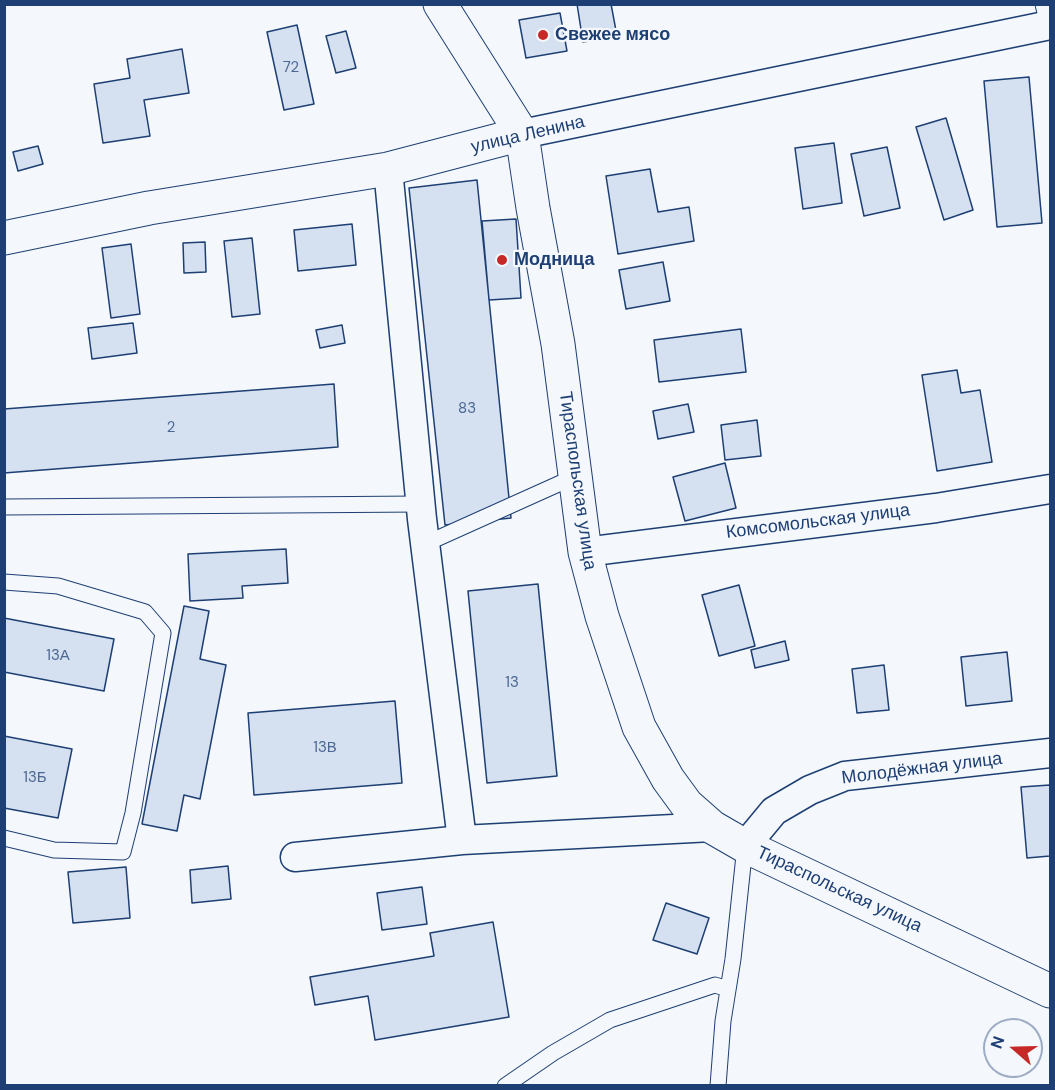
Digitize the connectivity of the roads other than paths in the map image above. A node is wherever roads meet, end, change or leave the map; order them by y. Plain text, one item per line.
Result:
1 (440, 4) edge
2 (1047, 19) edge
3 (522, 134) junction
4 (388, 169) junction
5 (4, 238) edge
6 (574, 477) junction
7 (1050, 489) edge
8 (421, 504) junction
9 (4, 507) edge
10 (425, 544) junction
11 (585, 552) junction
12 (4, 582) edge
13 (1050, 753) edge
14 (712, 827) junction
15 (4, 838) edge
16 (462, 840) junction
17 (745, 846) junction
18 (295, 857) dead end
19 (728, 989) junction
20 (1050, 991) edge
21 (505, 1086) edge
22 (717, 1086) edge

1 - 3 street, Тираспольская улица
2 - 3 street, улица Ленина
3 - 4 street, улица Ленина
3 - 6 street, Тираспольская улица
4 - 5 street, улица Ленина
4 - 8 street
6 - 10 lane
6 - 11 street, Тираспольская улица
7 - 11 street, Комсомольская улица
8 - 9 lane
8 - 10 street
10 - 16 street
11 - 14 street, Тираспольская улица
12 - 15 lane
13 - 17 street, Молодёжная улица
14 - 16 street
14 - 17 street, Тираспольская улица
16 - 18 street
17 - 19 lane
17 - 20 street, Тираспольская улица
19 - 21 lane
19 - 22 lane

